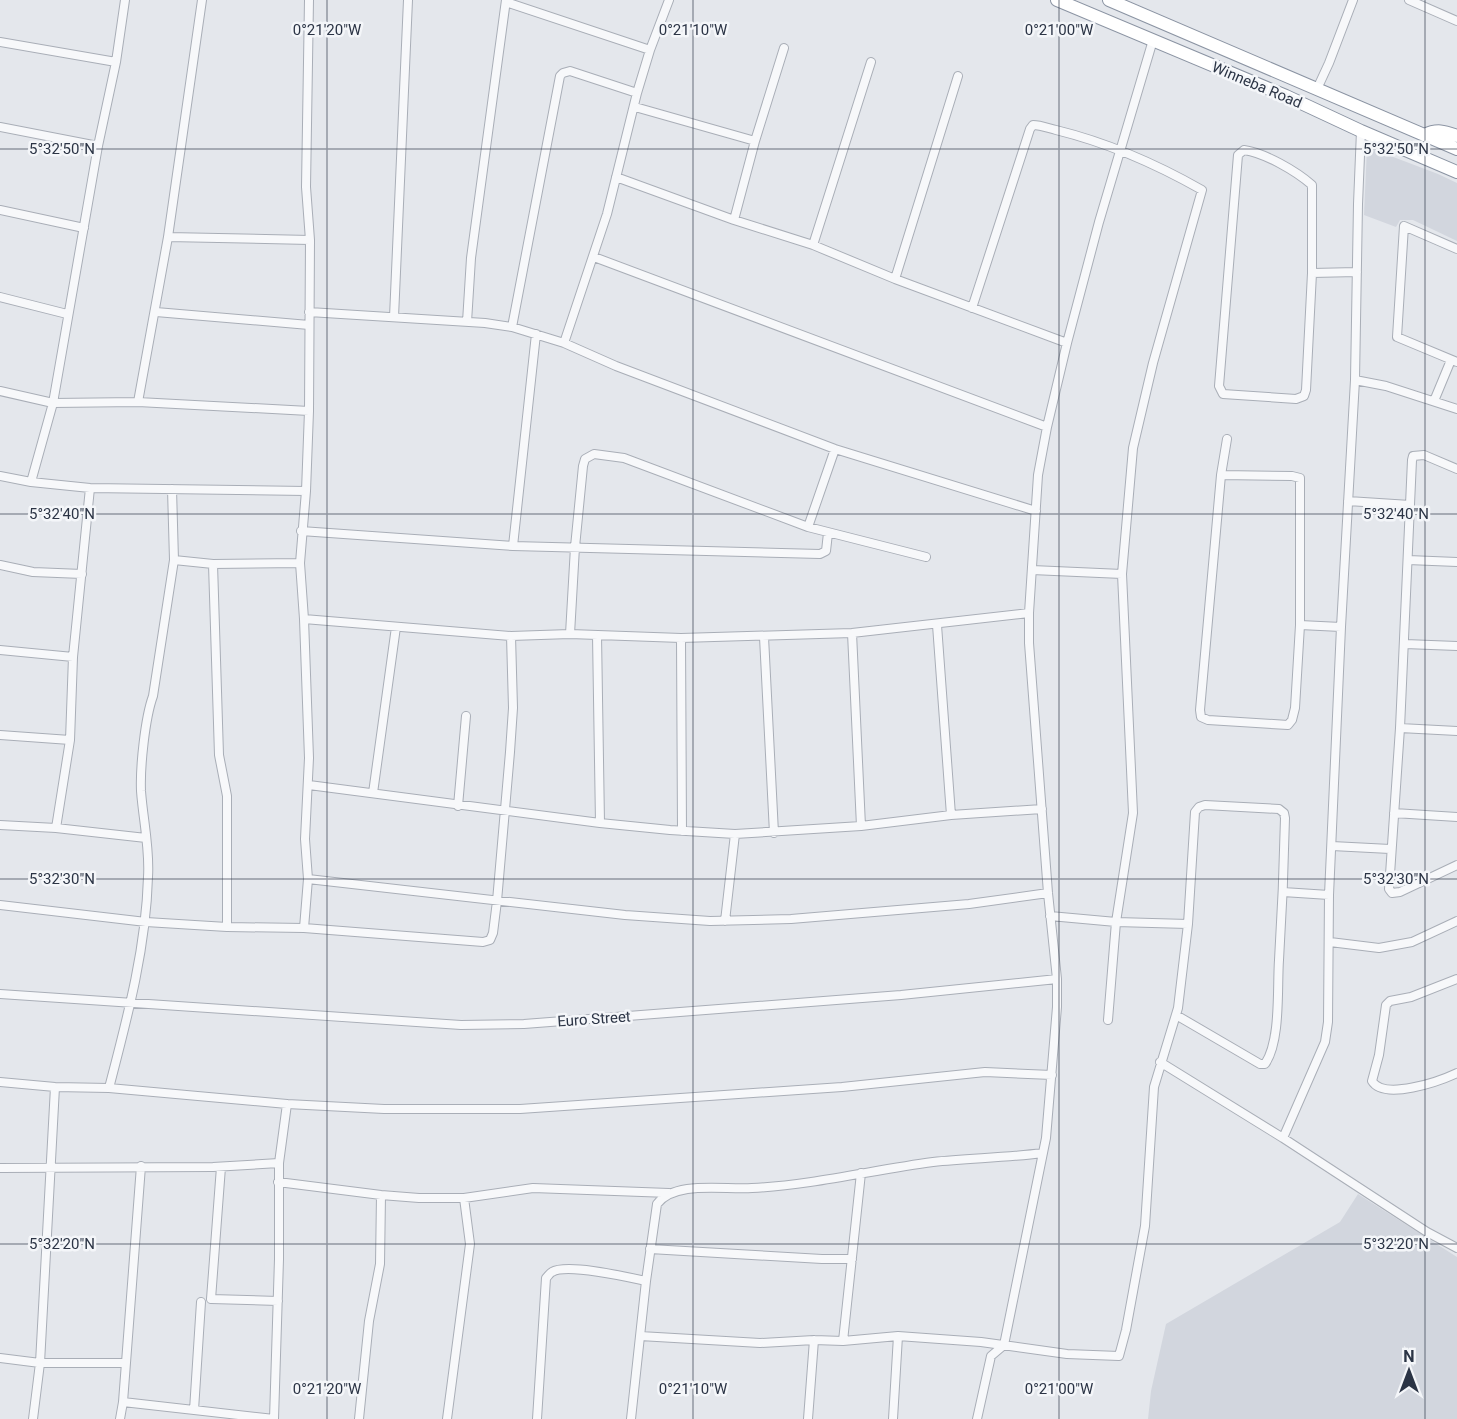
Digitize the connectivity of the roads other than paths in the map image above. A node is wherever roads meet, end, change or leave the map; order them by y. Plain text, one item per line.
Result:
1 (125, 0) edge
2 (202, 0) edge
3 (309, 0) edge
4 (408, 0) edge
5 (669, 0) edge
6 (1057, 0) edge
7 (1109, 0) edge
8 (1353, 0) edge
9 (1409, 0) edge
10 (506, 1) edge
11 (1457, 21) edge
12 (1153, 40) junction
13 (0, 42) edge
14 (784, 48) dead end
15 (650, 50) junction
16 (116, 62) junction
17 (871, 62) dead end
18 (958, 76) dead end
19 (1317, 89) junction
20 (637, 93) junction
21 (634, 107) junction
22 (0, 127) edge
23 (1361, 131) junction
24 (1424, 135) junction
25 (1457, 136) edge
26 (755, 141) junction
27 (98, 146) junction
28 (1457, 149) edge
29 (1120, 152) junction
30 (1457, 172) edge
31 (616, 177) junction
32 (0, 210) edge
33 (734, 220) junction
34 (84, 228) junction
35 (168, 237) junction
36 (310, 240) junction
37 (813, 244) junction
38 (1457, 249) edge
39 (594, 257) junction
40 (1357, 272) junction
41 (1312, 273) junction
42 (895, 279) junction
43 (0, 297) edge
44 (972, 308) junction
45 (156, 312) junction
46 (309, 312) junction
47 (67, 314) junction
48 (394, 317) junction
49 (467, 322) junction
50 (309, 325) junction
51 (512, 327) junction
52 (536, 334) junction
53 (564, 343) junction
54 (1067, 343) junction
55 (1454, 361) edge
56 (1355, 380) junction
57 (0, 391) edge
58 (1434, 401) junction
59 (138, 402) junction
60 (52, 403) junction
61 (1457, 409) edge
62 (309, 411) junction
63 (1047, 427) junction
64 (1227, 439) dead end
65 (835, 449) junction
66 (1457, 469) edge
67 (1221, 475) junction
68 (0, 476) edge
69 (31, 482) junction
70 (90, 488) junction
71 (172, 489) junction
72 (306, 491) junction
73 (1348, 501) junction
74 (1410, 505) junction
75 (1036, 510) junction
76 (808, 527) junction
77 (301, 531) junction
78 (828, 533) junction
79 (513, 546) junction
80 (575, 547) junction
81 (926, 557) dead end
82 (174, 560) junction
83 (1408, 560) junction
84 (1457, 562) edge
85 (300, 563) junction
86 (213, 564) junction
87 (0, 565) edge
88 (1032, 570) junction
89 (82, 574) junction
90 (1122, 574) junction
91 (1029, 613) junction
92 (304, 619) junction
93 (937, 625) junction
94 (1300, 625) junction
95 (396, 627) junction
96 (1341, 627) junction
97 (852, 633) junction
98 (570, 634) junction
99 (597, 635) junction
100 (511, 636) junction
101 (764, 637) junction
102 (681, 638) junction
103 (1405, 644) junction
104 (1457, 646) edge
105 (0, 650) edge
106 (73, 657) junction
107 (466, 716) dead end
108 (1401, 728) junction
109 (1457, 731) edge
110 (0, 735) edge
111 (70, 740) junction
112 (309, 785) junction
113 (373, 793) junction
114 (458, 806) junction
115 (1042, 809) junction
116 (505, 810) junction
117 (1394, 813) junction
118 (951, 815) junction
119 (1457, 817) edge
120 (600, 823) junction
121 (0, 825) edge
122 (861, 826) junction
123 (56, 828) junction
124 (682, 831) junction
125 (774, 833) junction
126 (735, 834) junction
127 (146, 838) junction
128 (1332, 846) junction
129 (1390, 849) junction
130 (1457, 866) edge
131 (308, 879) junction
132 (1283, 892) junction
133 (1048, 893) junction
134 (1329, 895) junction
135 (496, 901) junction
136 (0, 905) edge
137 (1050, 916) junction
138 (725, 921) junction
139 (1457, 921) edge
140 (146, 922) junction
141 (1116, 922) junction
142 (1188, 924) junction
143 (227, 927) junction
144 (304, 928) junction
145 (1330, 942) junction
146 (1057, 979) junction
147 (1457, 979) edge
148 (0, 994) edge
149 (131, 1004) junction
150 (1176, 1015) junction
151 (1108, 1020) dead end
152 (1160, 1062) junction
153 (1457, 1072) edge
154 (1052, 1075) junction
155 (0, 1082) edge
156 (55, 1087) junction
157 (109, 1088) junction
158 (287, 1104) junction
159 (1283, 1138) junction
160 (1042, 1153) junction
161 (279, 1162) junction
162 (141, 1166) junction
163 (221, 1167) junction
164 (0, 1168) edge
165 (52, 1169) junction
166 (861, 1173) junction
167 (278, 1182) junction
168 (669, 1193) junction
169 (381, 1195) junction
170 (464, 1198) junction
171 (1457, 1248) edge
172 (650, 1249) junction
173 (852, 1259) junction
174 (646, 1281) junction
175 (278, 1301) junction
176 (201, 1302) dead end
177 (640, 1336) junction
178 (898, 1336) junction
179 (814, 1340) junction
180 (843, 1341) junction
181 (1004, 1345) junction
182 (0, 1358) edge
183 (40, 1363) junction
184 (125, 1363) junction
185 (123, 1402) junction
186 (194, 1410) junction
187 (33, 1419) edge
188 (120, 1419) edge
189 (275, 1419) edge
190 (359, 1419) edge
191 (447, 1419) edge
192 (537, 1419) edge
193 (632, 1419) edge
194 (638, 1419) edge
195 (808, 1419) edge
196 (892, 1419) edge
197 (977, 1419) edge

1 - 16 street
2 - 35 street
3 - 36 street
4 - 48 street
5 - 15 street
6 - 12 highway, Winneba Road
7 - 19 highway, Winneba Road
8 - 19 street
9 - 11 street
10 - 15 street
10 - 49 street
12 - 23 highway, Winneba Road
12 - 29 street
13 - 16 street
14 - 26 street
15 - 20 street
16 - 27 street
17 - 37 street
18 - 42 street
19 - 24 highway, Winneba Road
20 - 21 street
20 - 51 street
21 - 26 street
21 - 31 street
22 - 27 street
23 - 30 highway, Winneba Road
23 - 40 street
24 - 25 highway
24 - 28 highway, Winneba Road
26 - 33 street
27 - 34 street
29 - 44 street
29 - 54 street
29 - 90 street
31 - 33 street
31 - 39 street
32 - 34 street
33 - 37 street
34 - 47 street
35 - 36 street
35 - 45 street
36 - 46 street
37 - 42 street
38 - 55 street
39 - 53 street
39 - 63 street
40 - 41 street
40 - 56 street
41 - 41 street
42 - 44 street
43 - 47 street
44 - 54 street
45 - 50 street
45 - 59 street
46 - 48 street
46 - 50 street
47 - 60 street
48 - 49 street
49 - 51 street
50 - 62 street
51 - 52 street
52 - 53 street
52 - 79 street
53 - 65 street
54 - 63 street
55 - 58 street
56 - 58 street
56 - 73 street
57 - 60 street
58 - 61 street
59 - 60 street
59 - 62 street
60 - 69 street
62 - 72 street
63 - 75 street
64 - 67 street
65 - 75 street
65 - 76 street
66 - 74 street
67 - 94 street
67 - 94 street
68 - 69 street
69 - 70 street
70 - 71 street
70 - 89 street
71 - 72 street
71 - 82 street
72 - 77 street
73 - 74 street
73 - 96 street
74 - 83 street
75 - 88 street
76 - 78 street
76 - 80 street
77 - 79 street
77 - 85 street
78 - 80 street
78 - 81 street
79 - 80 street
80 - 98 street
82 - 86 street
82 - 127 street
83 - 84 street
83 - 103 street
85 - 86 street
85 - 92 street
86 - 143 street
87 - 89 street
88 - 90 street
88 - 91 street
89 - 106 street
90 - 141 street
91 - 93 street
91 - 115 street
92 - 95 street
92 - 112 street
93 - 97 street
93 - 118 street
94 - 96 street
95 - 100 street
95 - 113 street
96 - 128 street
97 - 101 street
97 - 122 street
98 - 99 street
98 - 100 street
99 - 102 street
99 - 120 street
100 - 116 street
101 - 102 street
101 - 125 street
102 - 124 street
103 - 104 street
103 - 108 street
105 - 106 street
106 - 111 street
107 - 114 street
108 - 109 street
108 - 117 street
110 - 111 street
111 - 123 street
112 - 113 street
112 - 131 street
113 - 114 street
114 - 116 street
115 - 118 street
115 - 133 street
116 - 120 street
116 - 135 street
117 - 119 street
117 - 129 street
118 - 122 street
120 - 124 street
121 - 123 street
122 - 125 street
123 - 127 street
124 - 126 street
125 - 126 street
126 - 138 street
127 - 140 street
128 - 129 street
128 - 134 street
129 - 130 street
131 - 135 street
131 - 144 street
132 - 134 street
132 - 142 street
132 - 150 street
133 - 137 street
133 - 138 street
134 - 145 street
135 - 138 street
135 - 144 street
136 - 140 street
137 - 141 street
137 - 146 street
139 - 145 street
140 - 143 street
140 - 149 street
141 - 142 street
141 - 151 street
142 - 150 street
143 - 144 street
145 - 159 street
146 - 149 street, Euro Street
146 - 154 street
147 - 153 street
148 - 149 street, Euro Street
149 - 157 street
150 - 152 street
152 - 159 street
152 - 181 street
154 - 158 street
154 - 160 street
155 - 156 street
156 - 157 street
156 - 165 street
157 - 158 street
158 - 161 street
159 - 171 street
160 - 166 street
160 - 181 street
161 - 163 street
161 - 167 street
162 - 163 street
162 - 165 street
162 - 184 street
163 - 175 street
164 - 165 street
165 - 183 street
166 - 168 street
166 - 173 street
167 - 169 street
167 - 175 street
168 - 170 street
168 - 172 street
169 - 170 street
169 - 190 street
170 - 191 street
172 - 173 street
172 - 174 street
173 - 180 street
174 - 177 street
174 - 192 street
175 - 189 street
176 - 186 street
177 - 179 street
177 - 193 street
178 - 180 street
178 - 181 street
178 - 196 street
179 - 180 street
179 - 195 street
181 - 197 street
182 - 183 street
183 - 184 street
183 - 187 street
184 - 185 street
185 - 186 street
185 - 188 street
186 - 189 street
193 - 194 street

